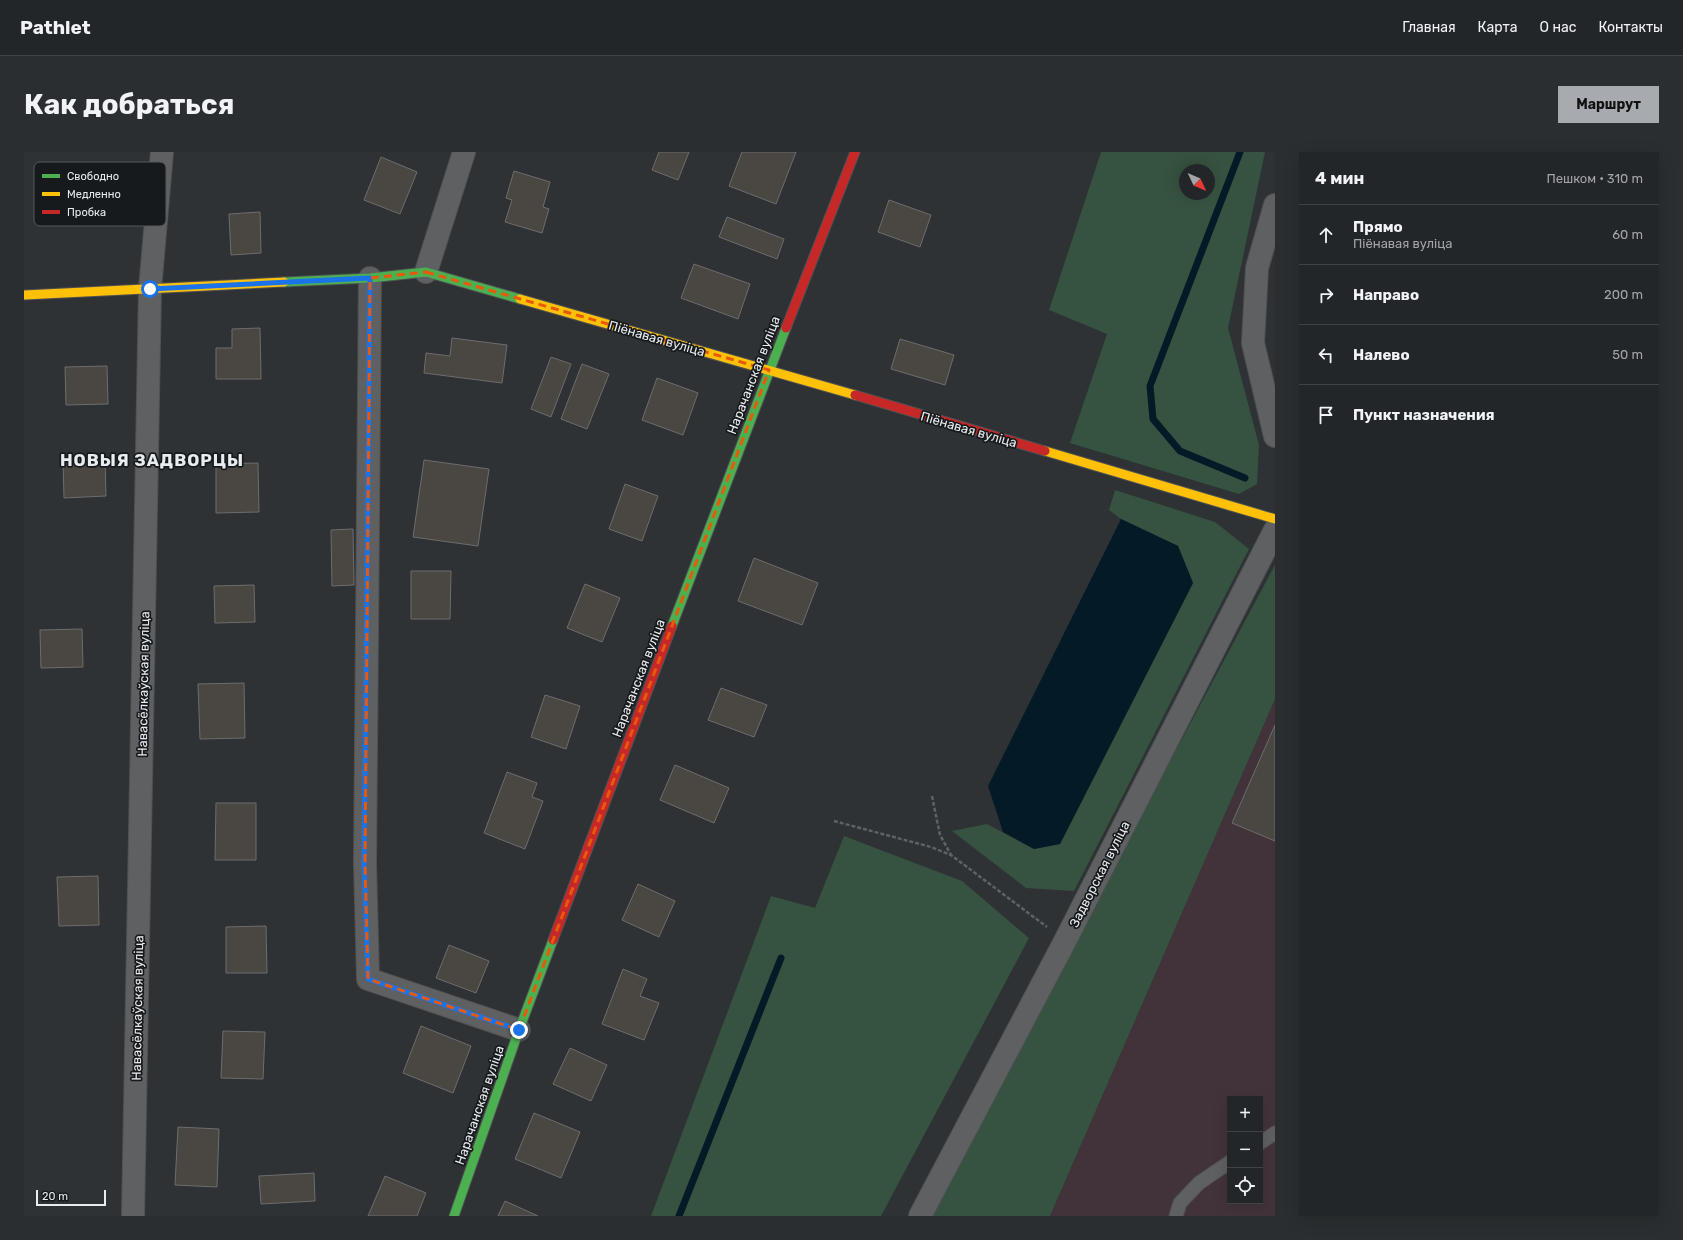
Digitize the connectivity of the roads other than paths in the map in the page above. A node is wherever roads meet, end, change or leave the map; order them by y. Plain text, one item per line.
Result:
1 (162, 152) edge
2 (464, 152) edge
3 (855, 152) edge
4 (161, 162) edge
5 (1275, 204) edge
6 (156, 226) edge
7 (426, 272) junction
8 (370, 278) junction
9 (150, 289) junction
10 (24, 295) edge
11 (768, 370) junction
12 (1275, 436) edge
13 (1275, 519) edge
14 (1275, 530) edge
15 (519, 1030) junction
16 (1275, 1133) edge
17 (1263, 1141) edge
18 (1227, 1164) edge
19 (133, 1216) edge
20 (454, 1216) edge
21 (920, 1216) edge
22 (1176, 1216) edge

1 - 4 street, Навасёлкаўская вуліца
2 - 7 street
3 - 11 street, Нарачанская вуліца
5 - 12 street
6 - 9 street, Навасёлкаўская вуліца
7 - 8 street, Піёнавая вуліца
7 - 11 street, Піёнавая вуліца
8 - 9 street, Піёнавая вуліца
8 - 15 street
9 - 10 street, Піёнавая вуліца
9 - 19 street, Навасёлкаўская вуліца
11 - 13 street, Піёнавая вуліца
11 - 15 street, Нарачанская вуліца
14 - 21 street, Задворская вуліца
15 - 20 street, Нарачанская вуліца
16 - 17 lane
18 - 22 lane

